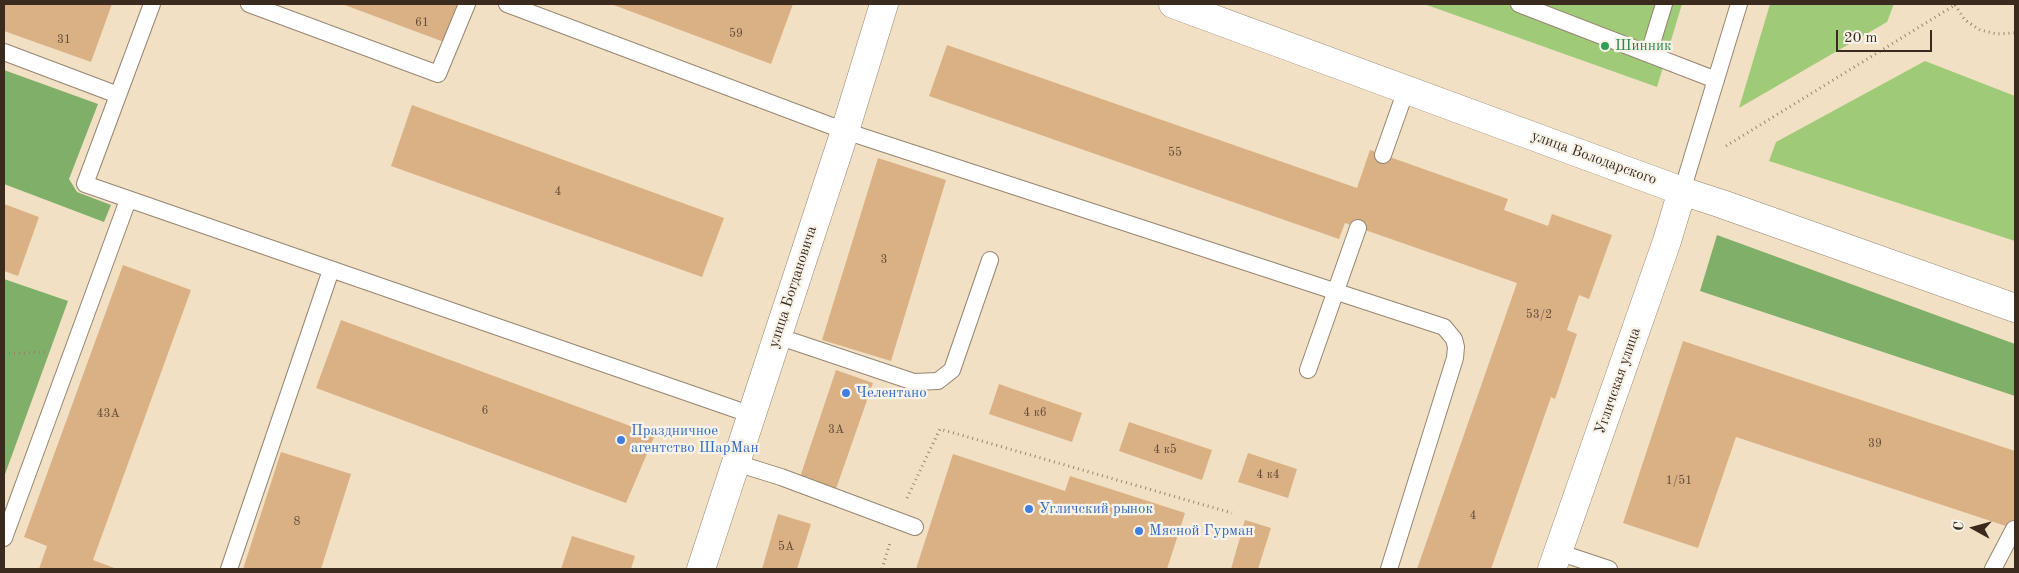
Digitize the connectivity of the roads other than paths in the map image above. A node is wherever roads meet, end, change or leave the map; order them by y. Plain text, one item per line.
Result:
1 (152, 4) edge
2 (250, 4) edge
3 (467, 4) edge
4 (507, 4) edge
5 (884, 4) edge
6 (1519, 4) edge
7 (1664, 4) edge
8 (1739, 4) edge
9 (1181, 5) edge
10 (4, 52) edge
11 (1649, 53) junction
12 (1716, 80) junction
13 (1406, 90) junction
14 (118, 95) junction
15 (845, 131) junction
16 (1383, 155) dead end
17 (1682, 191) junction
18 (128, 200) junction
19 (1358, 228) dead end
20 (990, 260) dead end
21 (331, 270) junction
22 (1336, 291) junction
23 (2015, 308) edge
24 (777, 336) junction
25 (1308, 370) dead end
26 (752, 415) junction
27 (736, 463) junction
28 (915, 527) dead end
29 (2014, 529) edge
30 (4, 538) edge
31 (1555, 561) edge
32 (229, 569) edge
33 (701, 569) edge
34 (1389, 569) edge
35 (1609, 569) edge
36 (1992, 569) edge

1 - 14 lane
2 - 3 lane
4 - 15 lane
5 - 15 street, улица Богдановича
6 - 11 lane
7 - 11 lane
8 - 12 lane
9 - 13 street, улица Володарского
10 - 14 lane
11 - 12 lane
12 - 17 lane
13 - 16 lane
13 - 17 street, улица Володарского
14 - 18 lane
15 - 22 lane
15 - 24 street, улица Богдановича
17 - 23 street, улица Володарского
17 - 31 street, Угличская улица
18 - 21 lane
18 - 30 lane
19 - 22 lane
20 - 24 lane
21 - 26 lane
21 - 32 lane
22 - 25 lane
22 - 34 lane
24 - 26 street, улица Богдановича
26 - 27 street, улица Богдановича
27 - 28 lane
27 - 33 street, улица Богдановича
29 - 36 lane
31 - 35 lane

